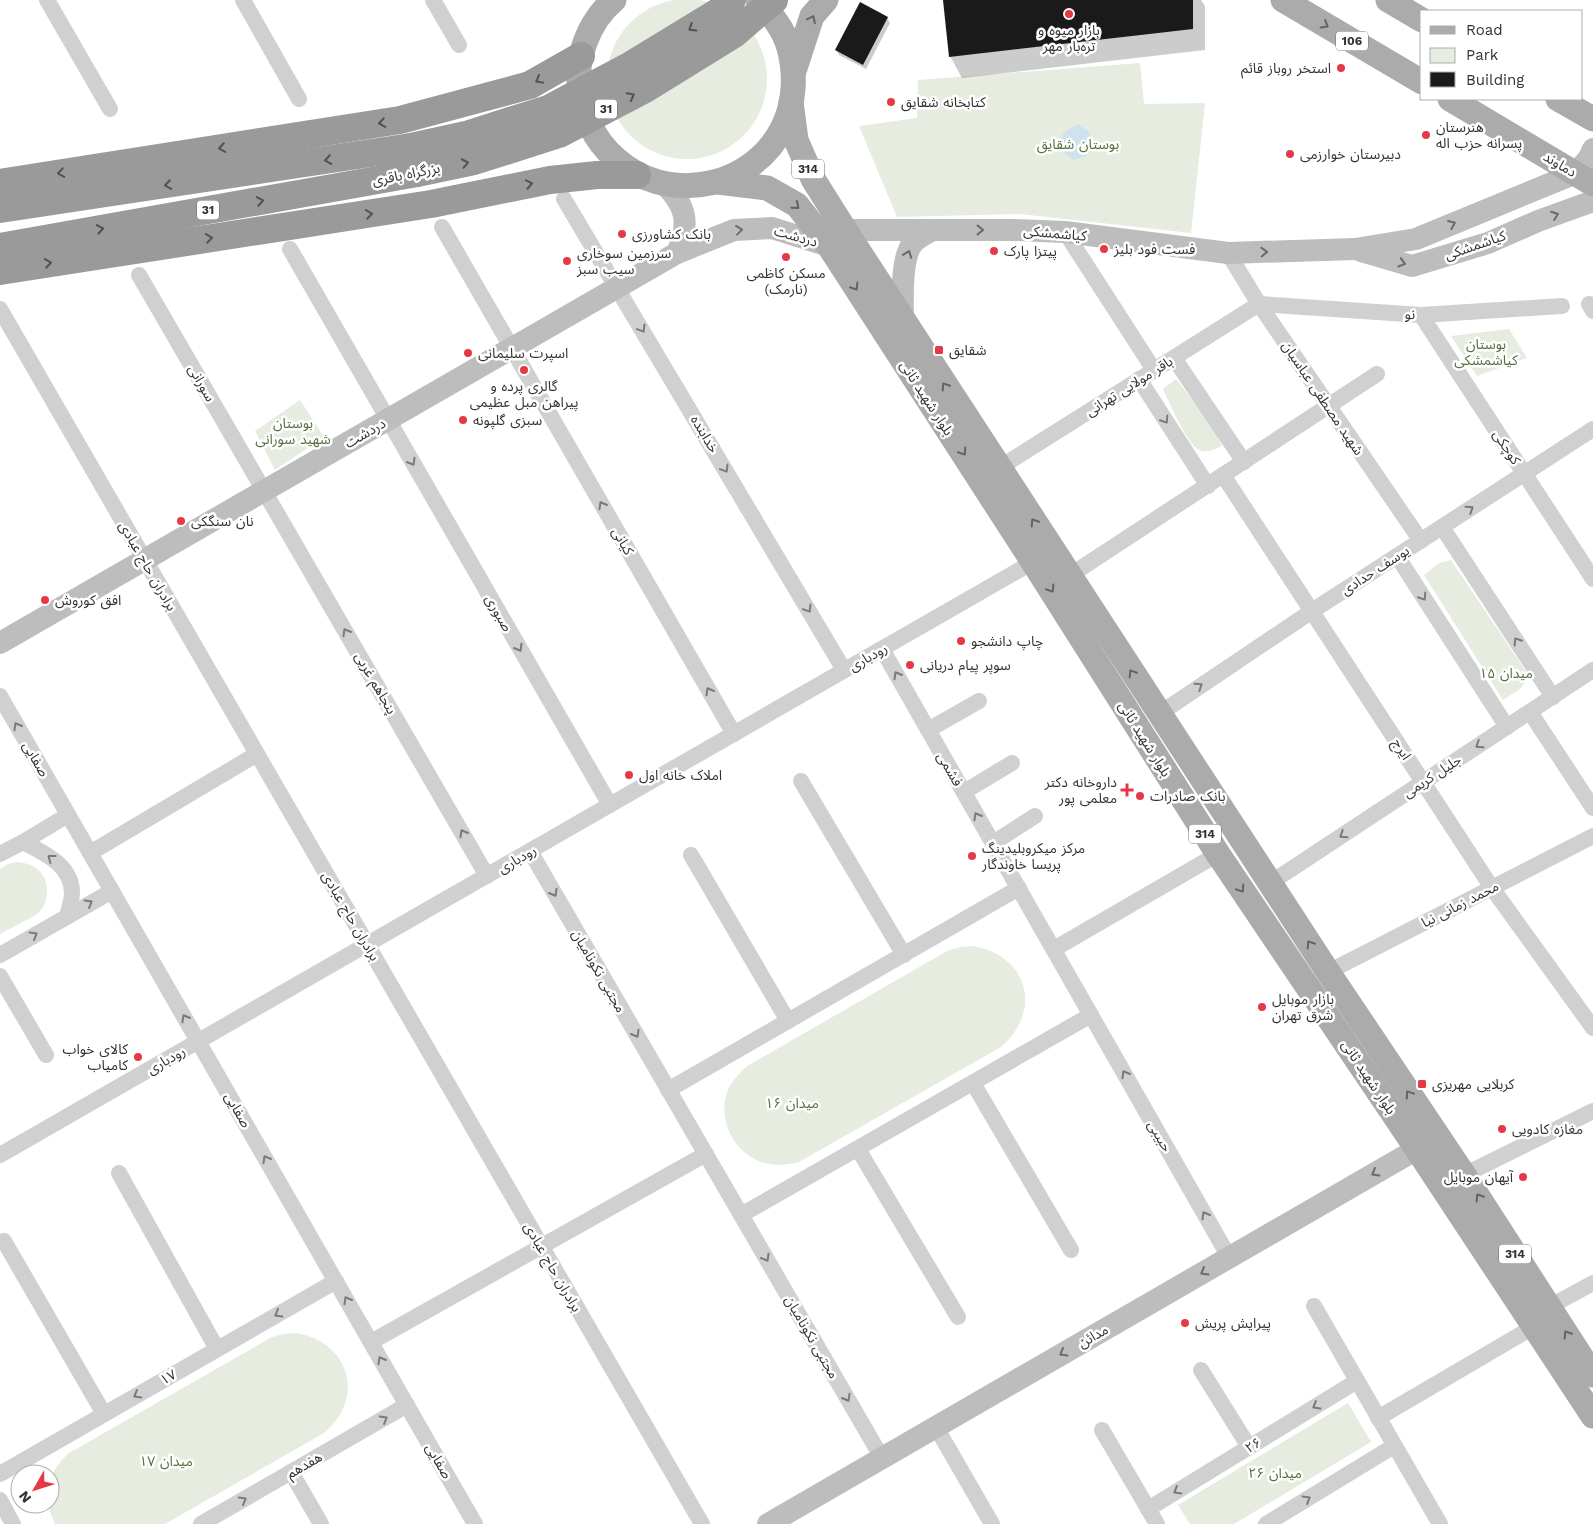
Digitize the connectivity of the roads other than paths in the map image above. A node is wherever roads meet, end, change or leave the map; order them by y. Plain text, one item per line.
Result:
1 (47, 0) edge
2 (243, 0) edge
3 (433, 0) edge
4 (614, 0) edge
5 (732, 0) edge
6 (758, 0) edge
7 (774, 0) edge
8 (826, 0) edge
9 (1283, 0) edge
10 (1388, 0) edge
11 (1420, 19) edge
12 (459, 45) dead end
13 (581, 56) junction
14 (793, 74) junction
15 (1420, 81) edge
16 (299, 99) dead end
17 (1452, 100) edge
18 (1560, 100) edge
19 (792, 102) junction
20 (110, 109) dead end
21 (1592, 119) edge
22 (1593, 149) edge
23 (637, 175) junction
24 (1584, 178) edge
25 (718, 182) junction
26 (0, 183) edge
27 (664, 184) junction
28 (564, 199) dead end
29 (1593, 201) edge
30 (0, 210) edge
31 (442, 226) dead end
32 (932, 230) junction
33 (1065, 232) junction
34 (837, 238) junction
35 (0, 247) edge
36 (290, 249) dead end
37 (1355, 250) junction
38 (677, 253) junction
39 (1228, 253) junction
40 (0, 270) edge
41 (139, 275) dead end
42 (618, 288) junction
43 (1259, 304) junction
44 (1562, 306) dead end
45 (0, 309) edge
46 (1421, 315) junction
47 (903, 320) junction
48 (512, 348) junction
49 (1174, 358) junction
50 (1154, 370) junction
51 (1377, 374) dead end
52 (1139, 379) junction
53 (1328, 406) junction
54 (388, 420) junction
55 (1593, 429) edge
56 (1244, 462) junction
57 (999, 468) junction
58 (1524, 474) junction
59 (1223, 476) junction
60 (1208, 486) junction
61 (265, 491) junction
62 (1442, 527) junction
63 (1420, 541) junction
64 (1397, 556) junction
65 (145, 560) junction
66 (1033, 562) junction
67 (1069, 576) junction
68 (1593, 579) edge
69 (1312, 611) junction
70 (0, 643) edge
71 (882, 649) junction
72 (844, 670) junction
73 (1593, 670) edge
74 (0, 696) edge
75 (1553, 696) junction
76 (978, 701) dead end
77 (1530, 712) junction
78 (1159, 714) junction
79 (1507, 727) junction
80 (928, 730) junction
81 (734, 734) junction
82 (1184, 752) junction
83 (257, 754) junction
84 (1012, 763) dead end
85 (1163, 768) junction
86 (801, 781) dead end
87 (1423, 782) junction
88 (964, 792) junction
89 (610, 805) junction
90 (1593, 808) edge
91 (68, 814) junction
92 (1035, 816) dead end
93 (1593, 836) edge
94 (23, 842) junction
95 (993, 843) junction
96 (530, 851) junction
97 (90, 853) junction
98 (0, 854) edge
99 (1218, 854) junction
100 (691, 855) dead end
101 (487, 876) junction
102 (1270, 882) junction
103 (1019, 888) junction
104 (1492, 888) junction
105 (112, 891) junction
106 (67, 916) junction
107 (367, 944) junction
108 (1054, 949) junction
109 (0, 954) edge
110 (904, 955) junction
111 (1328, 972) junction
112 (0, 976) edge
113 (1091, 1015) junction
114 (788, 1021) junction
115 (1593, 1028) edge
116 (198, 1042) junction
117 (46, 1055) dead end
118 (973, 1083) junction
119 (668, 1090) junction
120 (1593, 1111) edge
121 (1427, 1142) junction
122 (858, 1149) junction
123 (706, 1154) junction
124 (0, 1156) edge
125 (119, 1173) dead end
126 (1464, 1175) junction
127 (741, 1216) junction
128 (4, 1241) dead end
129 (541, 1246) junction
130 (1070, 1250) dead end
131 (1229, 1257) junction
132 (336, 1281) junction
133 (1593, 1282) edge
134 (1314, 1306) dead end
135 (1542, 1316) junction
136 (958, 1317) dead end
137 (371, 1342) junction
138 (217, 1349) junction
139 (1201, 1370) dead end
140 (1593, 1375) edge
141 (1357, 1381) junction
142 (407, 1405) junction
143 (104, 1414) junction
144 (1593, 1416) edge
145 (1378, 1418) junction
146 (936, 1427) junction
147 (1102, 1430) dead end
148 (1394, 1446) junction
149 (1249, 1447) junction
150 (882, 1458) junction
151 (291, 1472) junction
152 (0, 1474) edge
153 (0, 1500) edge
154 (1148, 1508) junction
155 (1292, 1517) edge
156 (13, 1524) edge
157 (200, 1524) edge
158 (321, 1524) edge
159 (475, 1524) edge
160 (702, 1524) edge
161 (768, 1524) edge
162 (992, 1524) edge
163 (1157, 1524) edge
164 (1266, 1524) edge
165 (1440, 1524) edge

1 - 20 street
2 - 16 street
3 - 12 street
4 - 13 main road
5 -> 30 highway, بزرگراه باقری / 31, bridge
6 - 14 main road
35 -> 7 highway, بزرگراه باقری / 31, bridge
14 -> 8 main road
9 -> 15 main road, 106
10 - 11 main road
13 - 23 main road
13 -> 26 highway
14 - 19 main road
17 - 24 main road, دماوند
18 - 21 main road
19 - 25 main road
19 - 34 main road, بلوار شهید ثانی / 314
22 - 24 main road
23 - 27 main road
40 -> 23 highway
37 -> 24 main road, کیاشمشکی
25 - 27 main road
25 -> 34 main road, بلوار شهید ثانی / 314
27 - 38 main road
28 - 42 street, خدابنده
37 -> 29 main road, کیاشمشکی
31 - 48 street, کیانی
32 -> 33 main road, کیاشمشکی
32 - 34 main road, کیاشمشکی
47 -> 32 main road
33 - 39 main road, کیاشمشکی
33 - 50 street
38 -> 34 main road, دردشت
34 - 47 main road, بلوار شهید ثانی / 314
34 -> 66 main road, بلوار شهید ثانی / 314
36 - 54 street, صبوری
39 -> 37 main road, کیاشمشکی
38 - 42 main road, دردشت
39 - 43 street, شهید مصطفی عباسیان
41 - 61 street, سورانی
42 - 48 main road, دردشت
42 -> 72 street, خدابنده
43 - 46 street, نو
43 - 49 street, باقر مولایی تهرانی
43 - 53 street, شهید مصطفی عباسیان
44 - 46 street, نو
45 - 65 street, برادران حاج عبادی
46 - 58 street, کوچکی
57 -> 47 main road, بلوار شهید ثانی / 314
48 - 54 main road, دردشت
81 -> 48 street, کیانی
49 - 50 street, باقر مولایی تهرانی
49 - 56 street
50 - 52 street, باقر مولایی تهرانی
51 - 53 street
52 - 57 street, باقر مولایی تهرانی
52 -> 60 street
53 - 56 street
53 - 63 street, شهید مصطفی عباسیان
54 - 61 main road, دردشت
54 -> 89 street, صبوری
55 - 58 street, یوسف حدادی
56 - 59 street
67 -> 57 main road, بلوار شهید ثانی / 314
62 -> 58 street, یوسف حدادی
58 - 68 street, کوچکی
59 - 60 street
59 - 69 street, ایرج
60 - 67 street
61 - 65 main road, دردشت
101 -> 61 street, پنجاهم غربی
62 - 63 street, یوسف حدادی
75 -> 62 street
63 - 64 street, یوسف حدادی
64 - 69 street, یوسف حدادی
64 -> 79 street
65 - 70 main road, دردشت
65 - 83 street, برادران حاج عبادی
66 - 71 street, رودباری
66 -> 85 main road, بلوار شهید ثانی / 314
78 -> 67 main road, بلوار شهید ثانی / 314
78 -> 69 street, یوسف حدادی
69 - 87 street, ایرج
71 - 72 street, رودباری
80 -> 71 street, فشمی
72 - 81 street, رودباری
73 - 75 street, جلیل کریمی
91 -> 74 street, صفایی
75 - 77 street, جلیل کریمی
76 - 80 street
77 - 79 street, جلیل کریمی
77 - 90 street
78 - 82 main road, بلوار شهید ثانی / 314
79 -> 87 street, جلیل کریمی
80 - 88 street, فشمی
81 - 89 street, رودباری
82 - 85 main road
82 - 102 main road, بلوار شهید ثانی / 314
83 - 97 street
83 - 107 street, برادران حاج عبادی
84 - 88 street
85 - 99 main road, بلوار شهید ثانی / 314
86 - 110 street
87 -> 102 street, جلیل کریمی
87 - 104 street, ایرج
95 -> 88 street, فشمی
89 - 96 street, رودباری
91 - 94 street
91 - 97 street, صفایی
92 - 95 street
93 - 104 street, محمد زمانی نیا
94 - 98 street
106 -> 94 street
95 - 103 street, فشمی
96 - 101 street, رودباری
96 -> 119 street, مجتبی نکونامیان
97 - 105 street, صفایی
99 - 108 street
99 -> 121 main road, بلوار شهید ثانی / 314
100 - 114 street
101 - 107 street, رودباری
111 -> 102 main road, بلوار شهید ثانی / 314
103 - 108 street
103 - 110 street
104 - 111 street, محمد زمانی نیا
104 - 115 street, ایرج
106 -> 105 street
116 -> 105 street, صفایی
109 -> 106 street
107 - 116 street, رودباری
107 - 129 street, برادران حاج عبادی
108 - 113 street
110 - 114 street
121 -> 111 main road, بلوار شهید ثانی / 314
112 - 117 street
113 - 118 street
131 -> 113 street, حبیبی
114 - 119 street
116 - 124 street, رودباری
132 -> 116 street, صفایی
118 - 122 street
118 - 130 street
119 - 123 street
120 - 126 street
121 - 126 main road, بلوار شهید ثانی / 314
121 -> 131 main road, مدائن
121 - 135 main road, بلوار شهید ثانی / 314
122 - 127 street
122 - 136 street
123 - 127 street
123 - 129 street
125 - 138 street
135 -> 126 main road, بلوار شهید ثانی / 314
127 -> 150 street, مجتبی نکونامیان
128 - 143 street
129 - 137 street
129 - 160 street, برادران حاج عبادی
131 -> 146 main road, مدائن
137 -> 132 street, صفایی
132 -> 138 street, ۱۷
133 - 135 street
134 - 141 street
140 -> 135 main road, بلوار شهید ثانی / 314
135 - 144 main road, بلوار شهید ثانی / 314
135 - 145 street
142 -> 137 street, صفایی
138 -> 143 street, ۱۷
139 - 149 street
141 - 145 street
141 -> 149 street, ۲۶
151 -> 142 street, هفدهم
142 - 159 street, صفایی
143 - 152 street, ۱۷
145 - 148 street
146 - 150 main road, مدائن
146 - 162 street
147 - 154 street
155 -> 148 street
148 - 165 street
149 -> 154 street, ۲۶
150 - 161 main road, مدائن
157 -> 151 street, هفدهم
151 - 158 street
153 - 156 street
154 - 163 street
155 - 164 street

